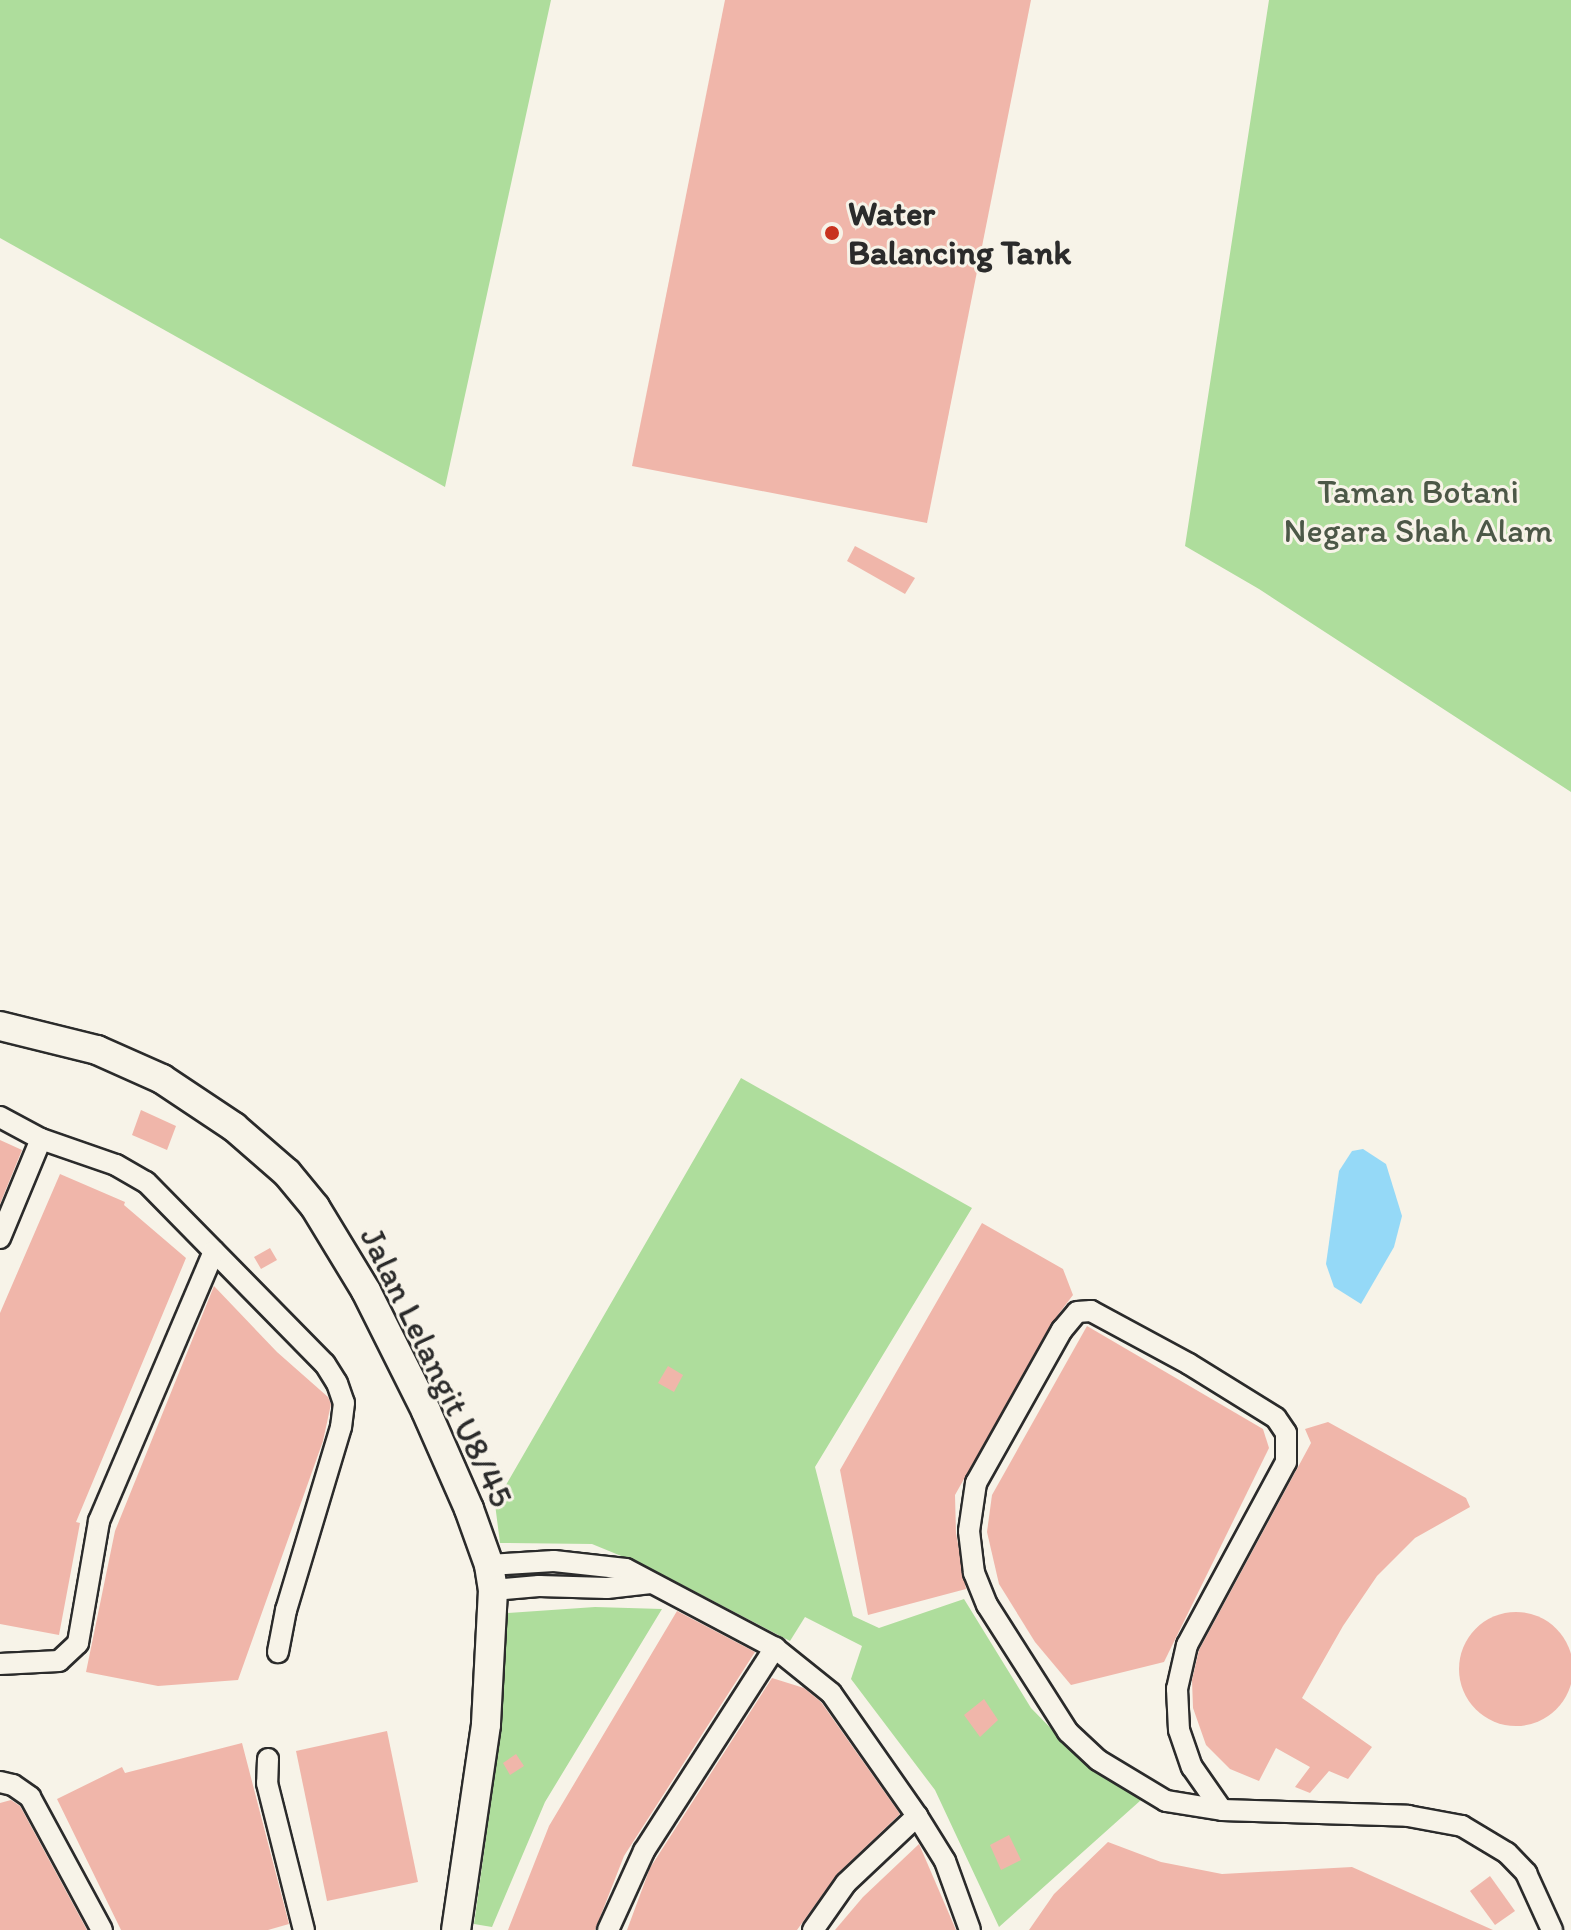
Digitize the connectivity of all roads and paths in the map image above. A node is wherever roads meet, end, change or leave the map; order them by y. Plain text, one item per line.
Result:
1 (0, 1026) edge
2 (0, 1117) edge
3 (41, 1139) junction
4 (0, 1238) edge
5 (214, 1251) junction
6 (491, 1578) junction
7 (775, 1648) junction
8 (278, 1652) dead end
9 (0, 1664) edge
10 (268, 1759) dead end
11 (0, 1782) edge
12 (1222, 1810) junction
13 (917, 1816) junction
14 (102, 1930) edge
15 (304, 1930) edge
16 (456, 1930) edge
17 (608, 1930) edge
18 (813, 1930) edge
19 (970, 1930) edge
20 (1552, 1930) edge

1 - 6 street, Jalan Lelangit U8/45
2 - 3 street
3 - 4 street
3 - 5 street
5 - 8 street
5 - 9 street
6 - 7 street
6 - 16 street, Jalan Lelangit U8/45
7 - 13 street
7 - 17 street
10 - 15 street
11 - 14 street
12 - 12 street
12 - 20 street
13 - 18 street
13 - 19 street

